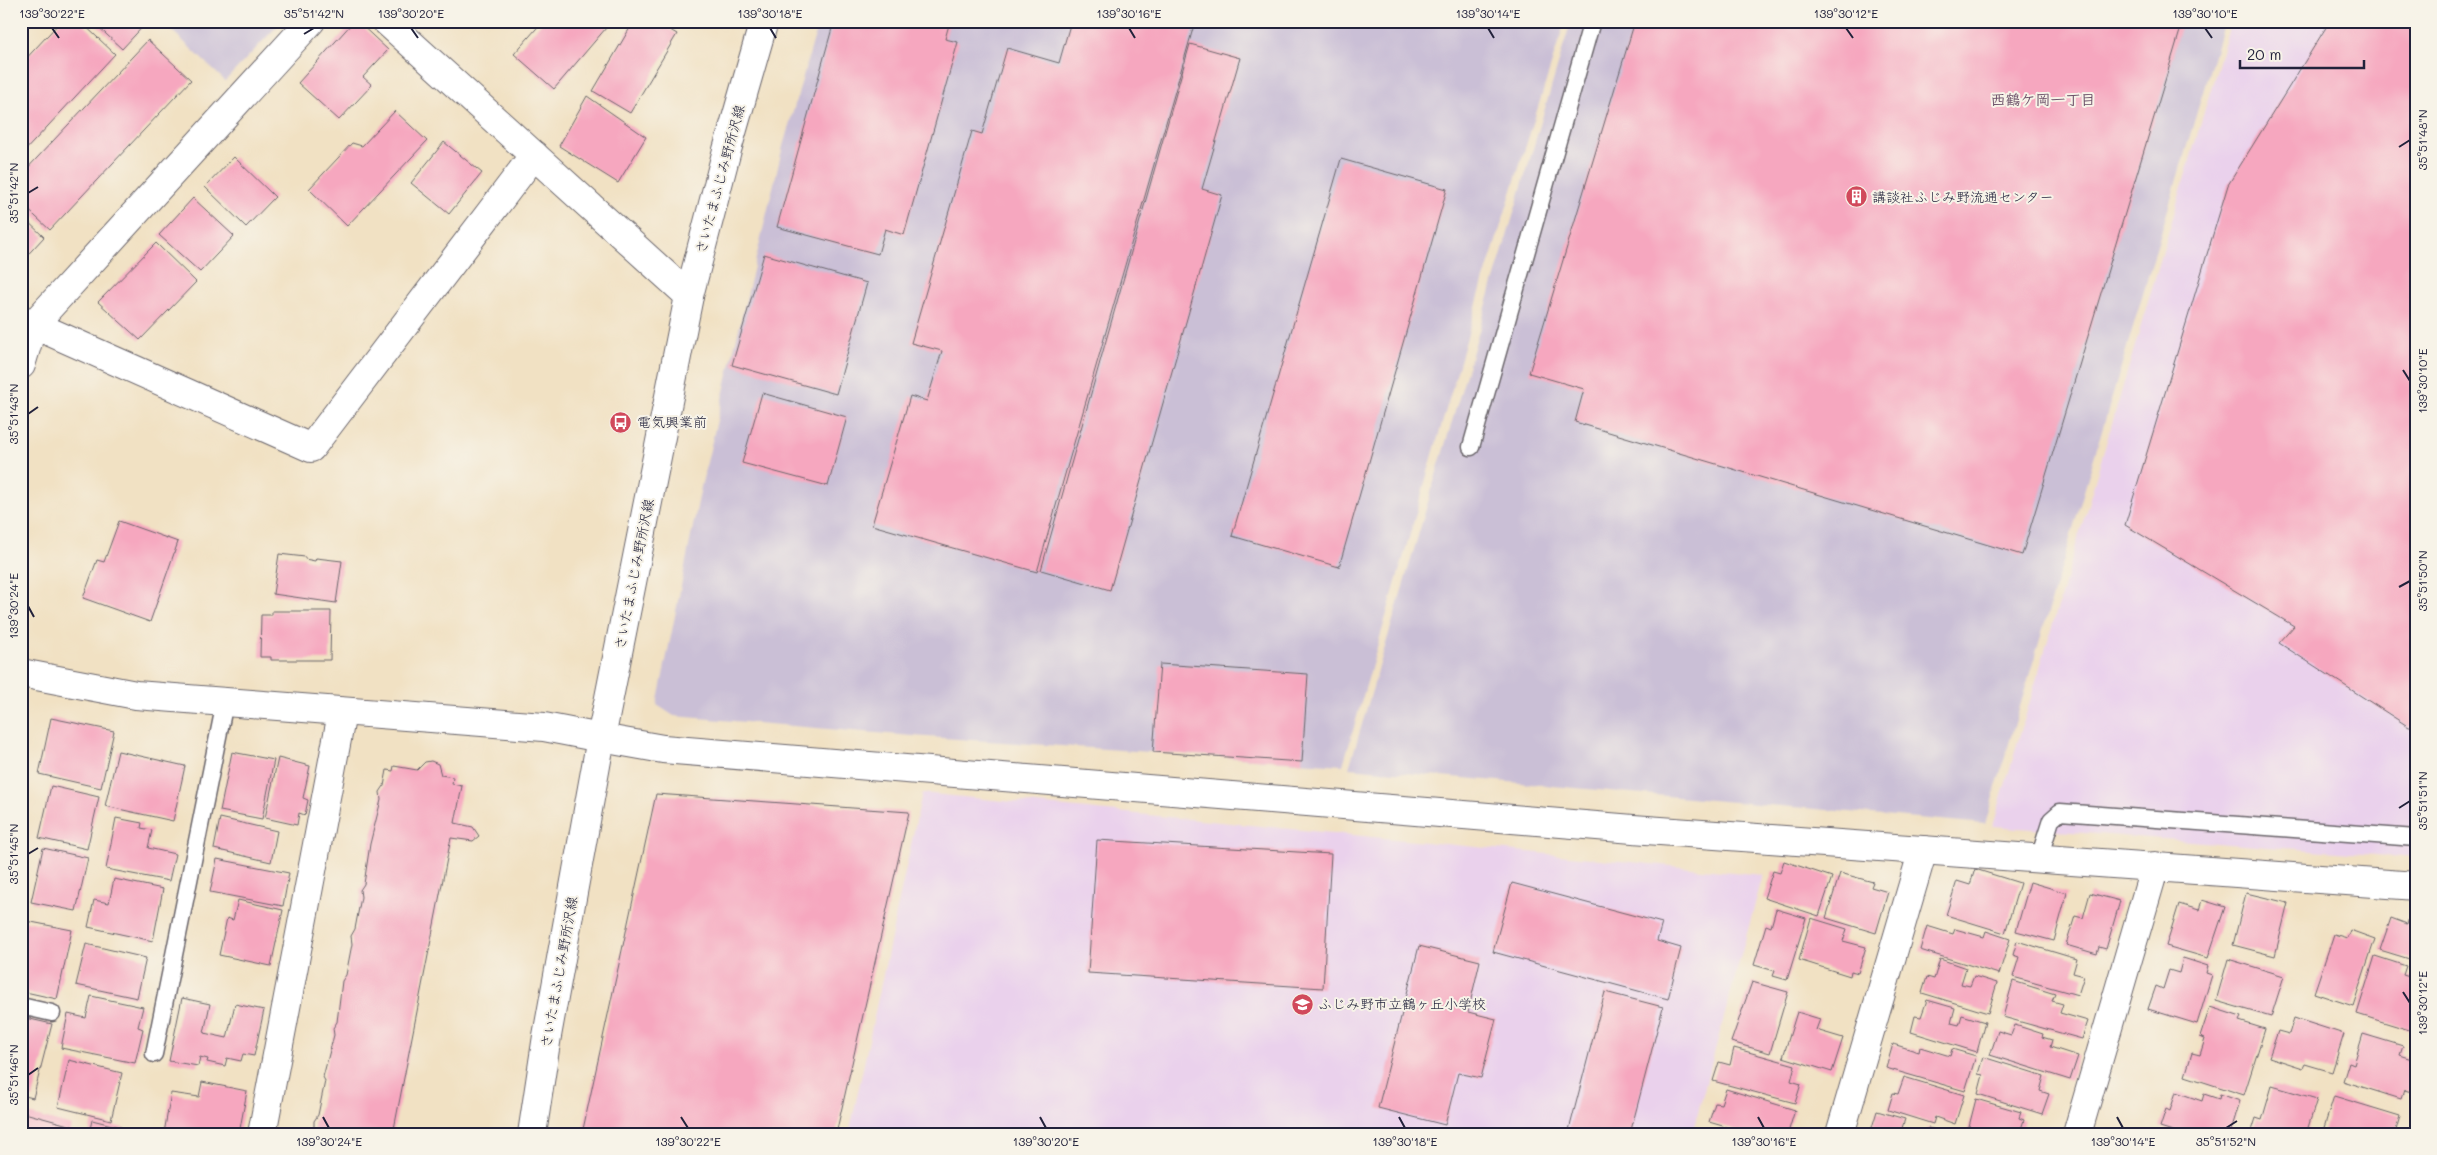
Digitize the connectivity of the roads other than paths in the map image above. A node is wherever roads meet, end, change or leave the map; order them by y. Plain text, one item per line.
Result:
1 (311, 21) edge
2 (386, 21) edge
3 (764, 21) edge
4 (1592, 21) edge
5 (534, 155) junction
6 (689, 296) junction
7 (27, 322) edge
8 (21, 365) edge
9 (1471, 447) dead end
10 (21, 673) edge
11 (225, 702) junction
12 (342, 713) junction
13 (601, 738) junction
14 (2416, 838) edge
15 (1923, 850) junction
16 (2039, 858) junction
17 (2155, 866) junction
18 (2416, 886) edge
19 (21, 1006) edge
20 (52, 1013) dead end
21 (154, 1054) dead end
22 (262, 1134) edge
23 (532, 1134) edge
24 (1840, 1134) edge
25 (2077, 1134) edge

1 - 7 street
2 - 5 street
3 - 6 street, さいたまふじみ野所沢線
4 - 9 lane
5 - 6 street
5 - 7 street
6 - 13 street, さいたまふじみ野所沢線
7 - 8 street
10 - 11 street
11 - 12 street
11 - 21 lane
12 - 13 street
12 - 22 street
13 - 15 street
13 - 23 street, さいたまふじみ野所沢線
14 - 16 lane
15 - 16 street
15 - 24 street
16 - 17 street
17 - 18 street
17 - 25 street
19 - 20 lane

